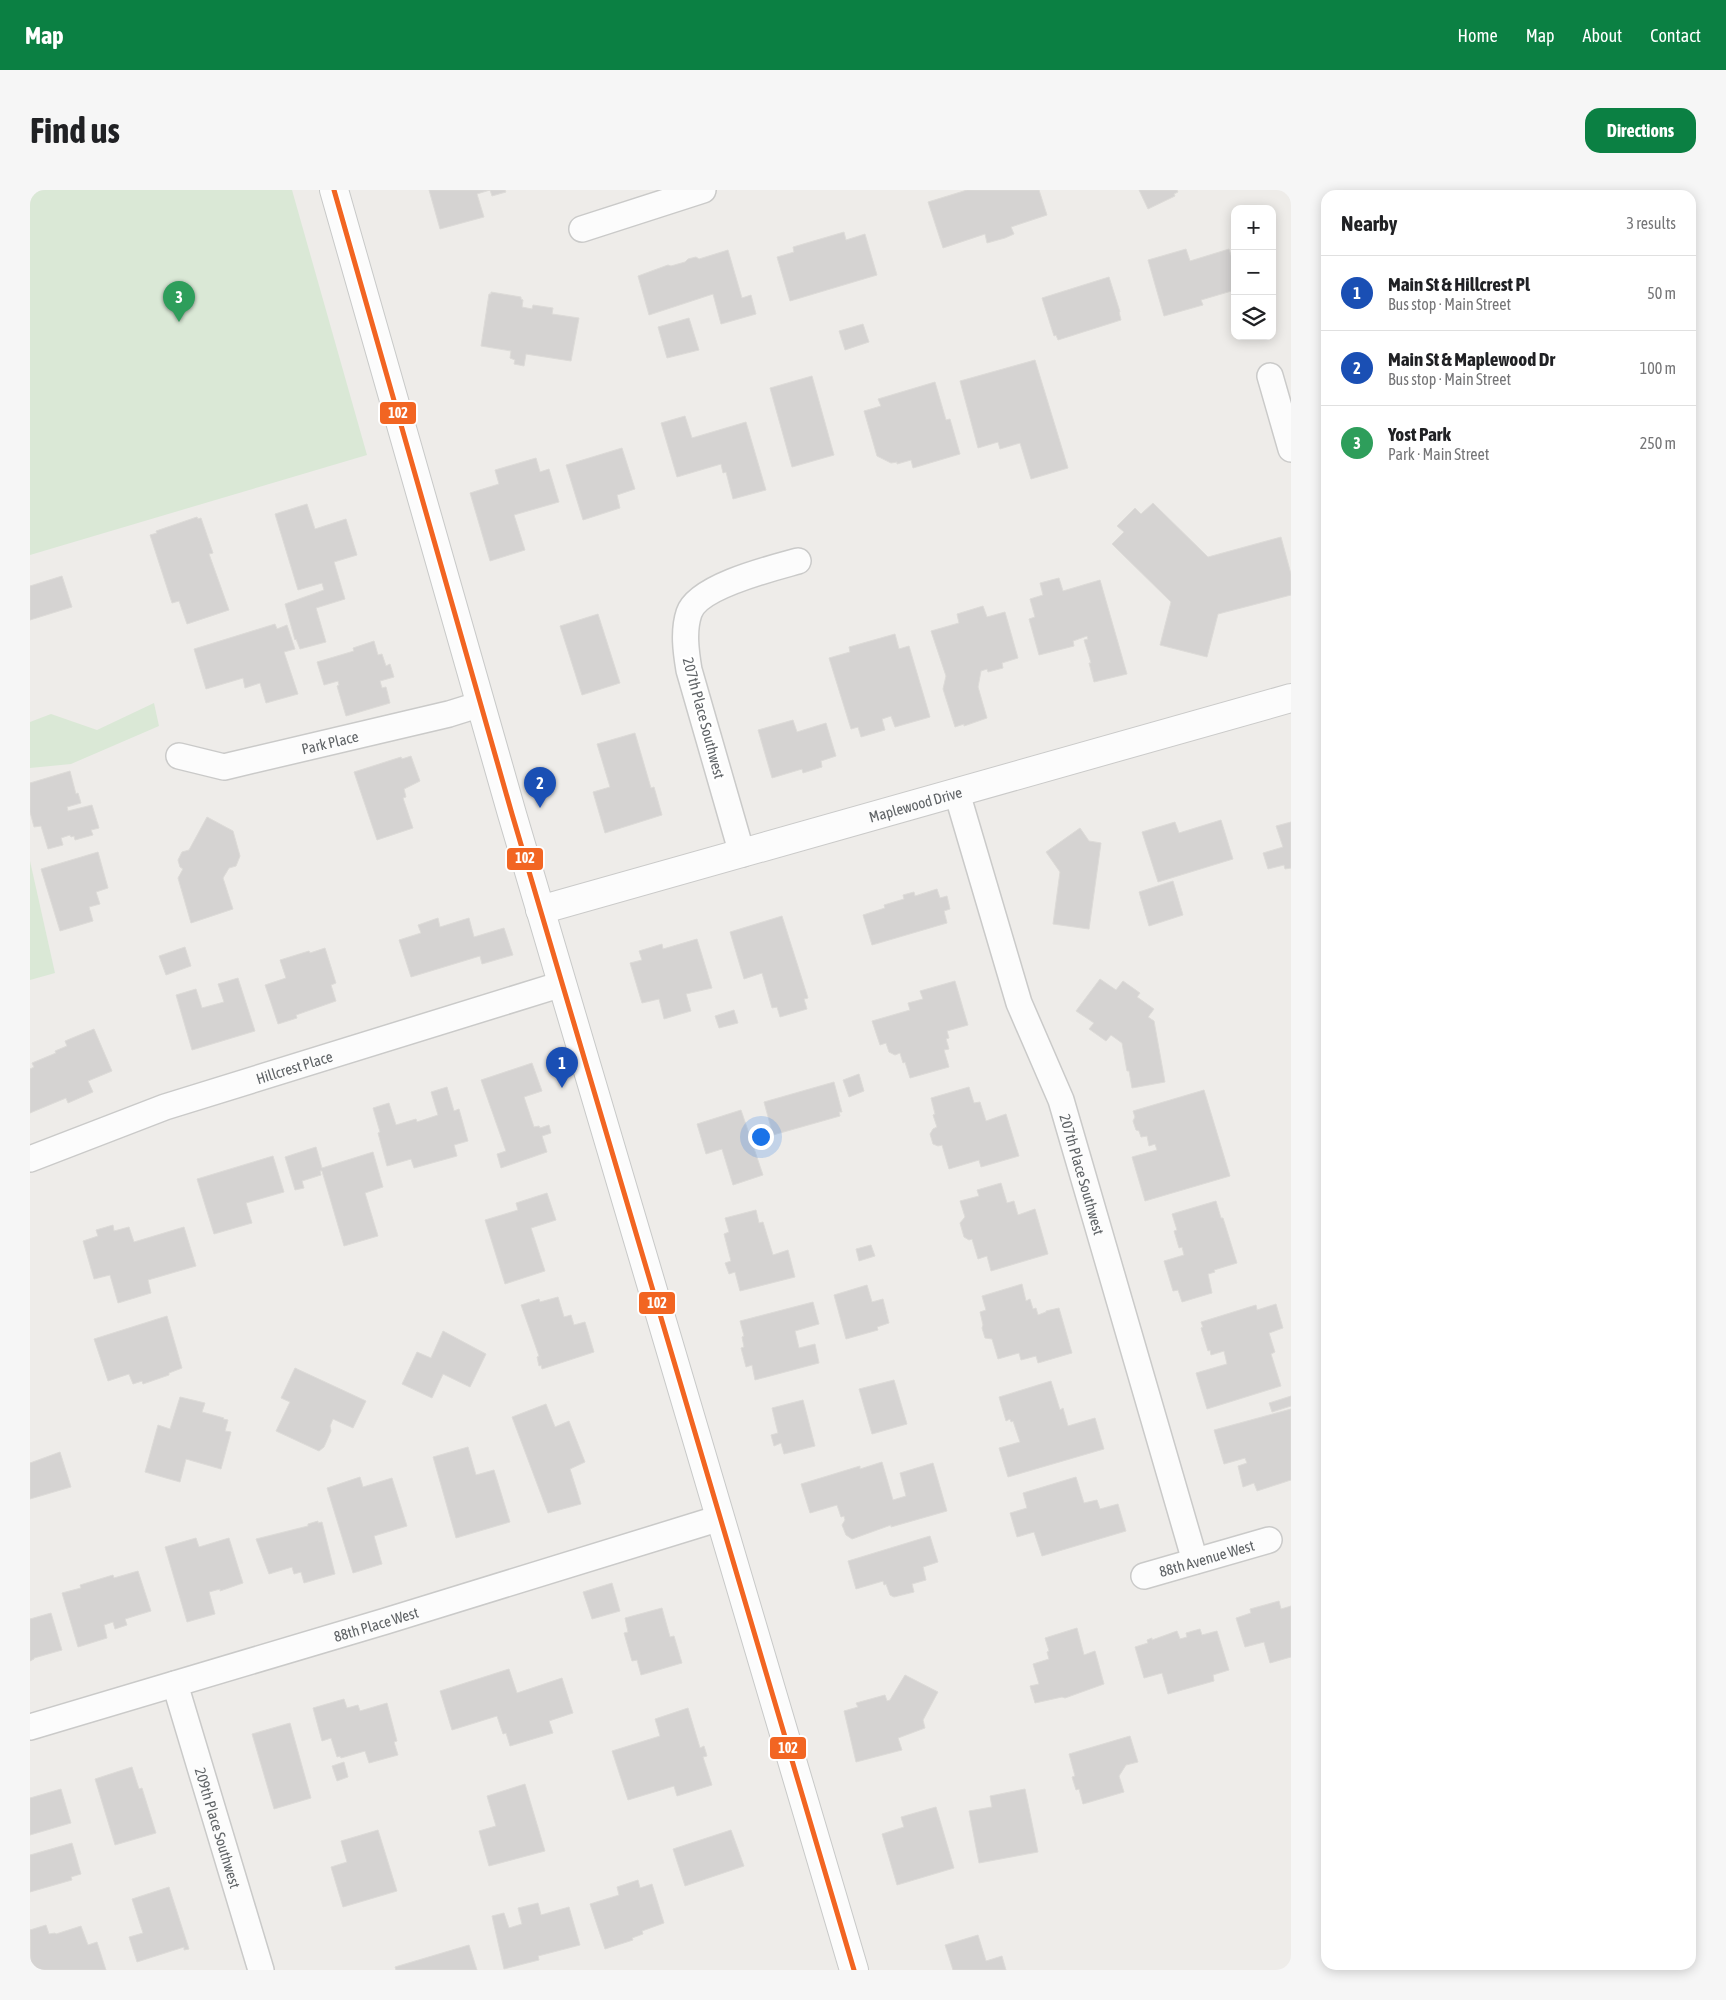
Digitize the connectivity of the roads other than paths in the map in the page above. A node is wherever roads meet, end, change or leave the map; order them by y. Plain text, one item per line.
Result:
1 (334, 190) edge
2 (703, 190) edge
3 (582, 229) dead end
4 (1270, 376) dead end
5 (1291, 449) edge
6 (798, 561) dead end
7 (1291, 698) edge
8 (481, 704) junction
9 (178, 756) dead end
10 (957, 793) junction
11 (742, 854) junction
12 (540, 910) junction
13 (562, 984) junction
14 (30, 1159) edge
15 (720, 1518) junction
16 (1269, 1540) dead end
17 (1195, 1561) junction
18 (1144, 1576) dead end
19 (175, 1684) junction
20 (30, 1726) edge
21 (261, 1970) edge
22 (854, 1970) edge

1 - 8 main road
2 - 3 street
4 - 5 street
6 - 11 street, 207th Place Southwest
7 - 10 main road, Maplewood Drive
8 - 9 street, Park Place
8 - 12 main road
10 - 11 main road, Maplewood Drive
10 - 17 street, 207th Place Southwest
11 - 12 main road, Maplewood Drive
12 - 13 main road
13 - 14 street, Hillcrest Place
13 - 15 main road
15 - 19 street, 88th Place West
15 - 22 main road
16 - 17 street, 88th Avenue West
17 - 18 street, 88th Avenue West
19 - 20 street, 88th Place West
19 - 21 street, 209th Place Southwest

